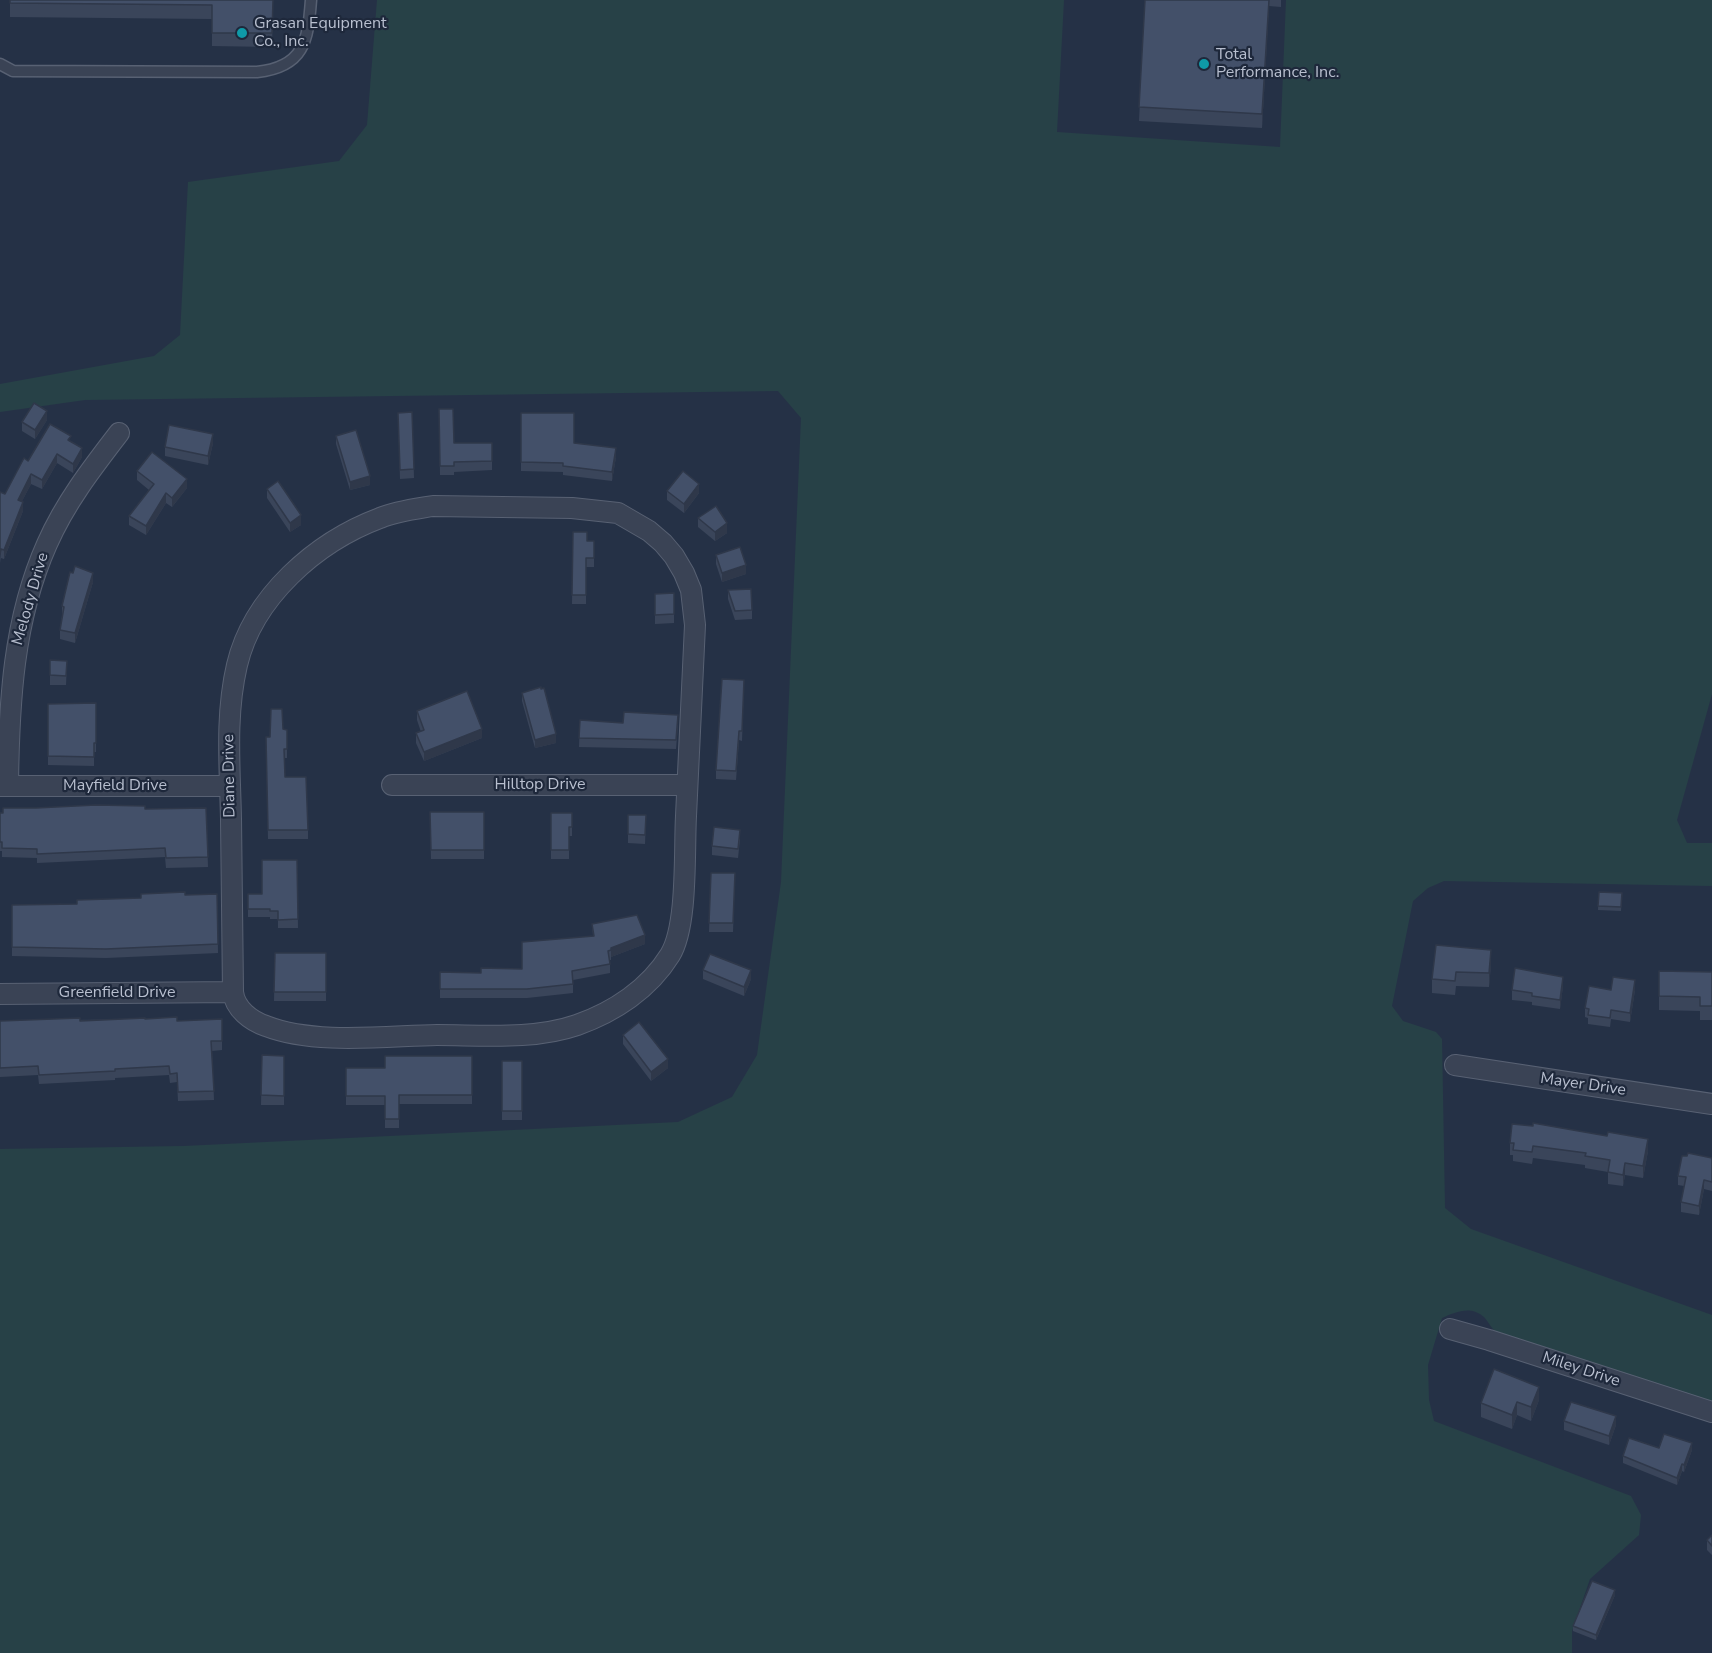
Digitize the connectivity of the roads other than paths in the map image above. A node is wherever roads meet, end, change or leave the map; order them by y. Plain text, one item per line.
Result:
1 (311, 0) edge
2 (0, 64) edge
3 (119, 433) dead end
4 (4, 785) edge
5 (392, 785) dead end
6 (687, 785) junction
7 (230, 786) junction
8 (233, 992) junction
9 (0, 994) edge
10 (1455, 1065) dead end
11 (1712, 1104) edge
12 (1450, 1329) dead end
13 (1712, 1412) edge

1 - 2 lane
3 - 4 street, Melody Drive
4 - 7 street, Mayfield Drive
5 - 6 street, Hilltop Drive
6 - 7 street, Diane Drive
6 - 8 street, Diane Drive
7 - 8 street, Diane Drive
8 - 9 street, Greenfield Drive
10 - 11 street, Mayer Drive
12 - 13 street, Miley Drive

